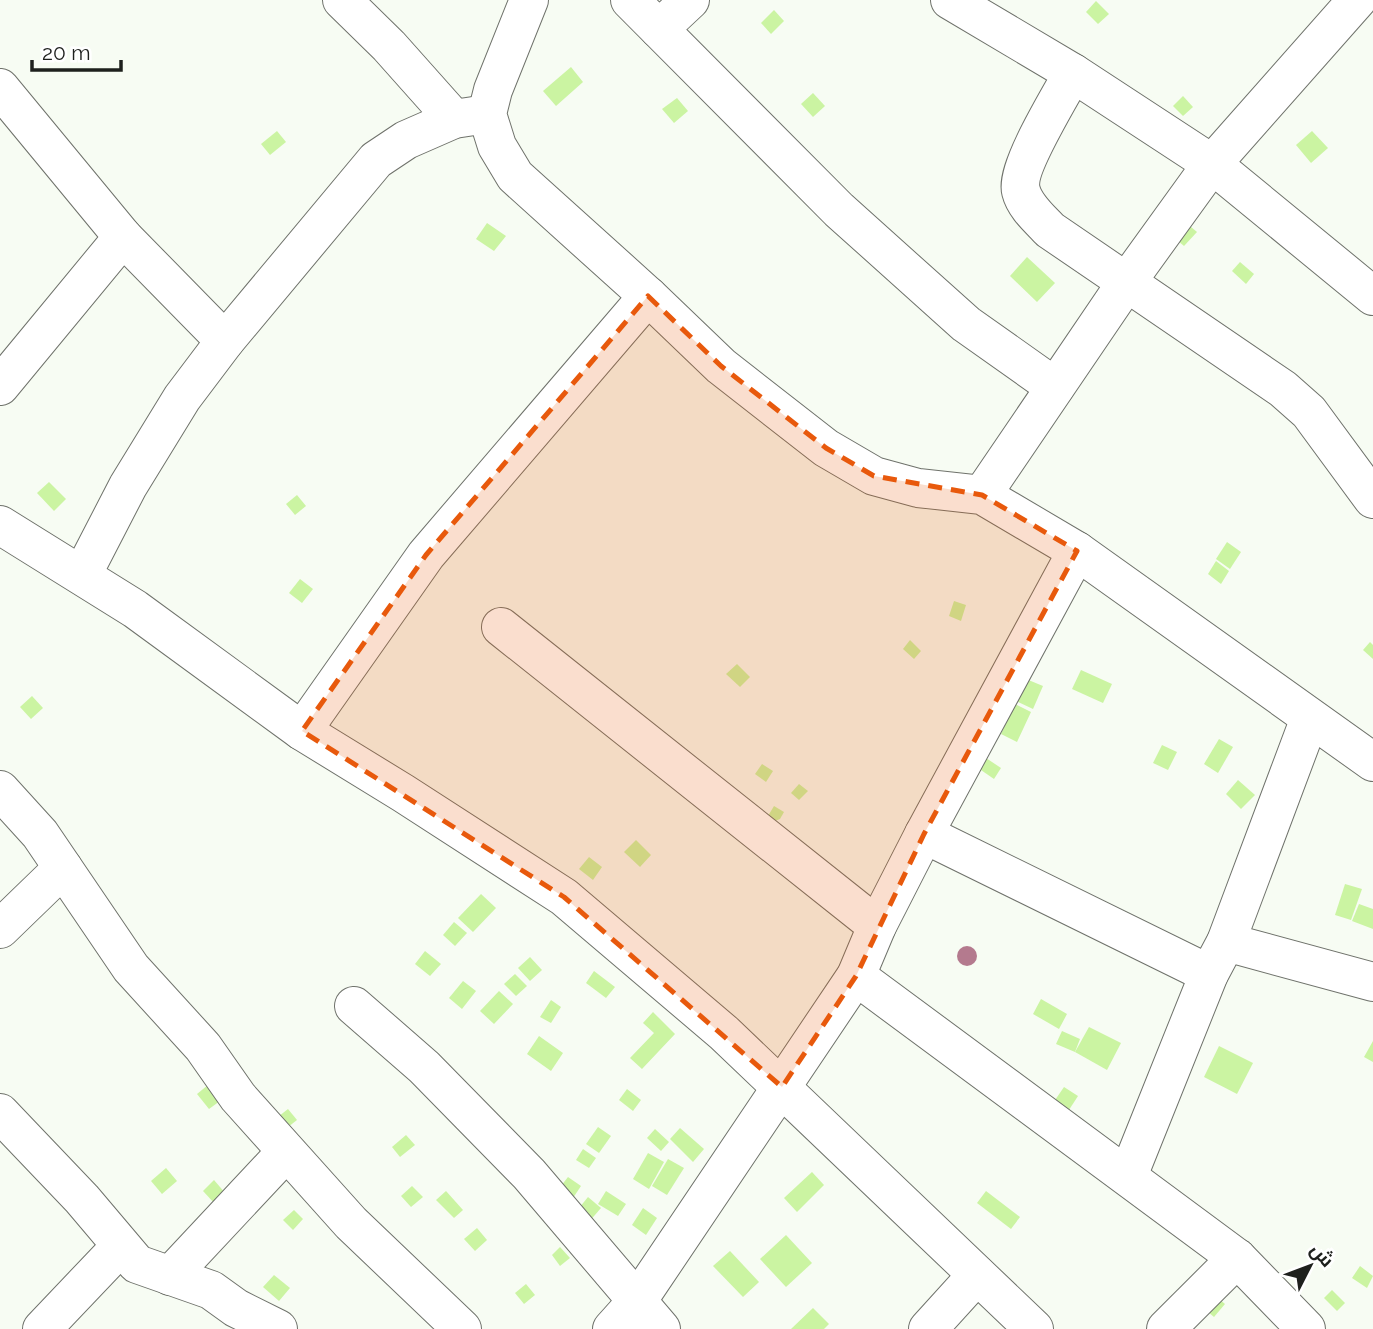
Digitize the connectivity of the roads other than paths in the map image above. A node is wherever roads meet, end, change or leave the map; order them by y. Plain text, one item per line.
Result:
1 (342, 0) edge
2 (529, 0) edge
3 (630, 0) edge
4 (690, 0) edge
5 (950, 0) edge
6 (1357, 0) edge
7 (659, 29) junction
8 (1073, 73) junction
9 (0, 88) edge
10 (470, 116) junction
11 (1212, 164) junction
12 (123, 237) junction
13 (1126, 283) junction
14 (648, 296) junction
15 (1373, 296) edge
16 (225, 341) junction
17 (0, 386) edge
18 (1055, 387) junction
19 (982, 495) junction
20 (1373, 499) edge
21 (3, 534) edge
22 (1076, 551) junction
23 (82, 575) junction
24 (501, 627) dead end
25 (1310, 718) junction
26 (302, 732) junction
27 (1373, 762) edge
28 (0, 790) edge
29 (924, 834) junction
30 (63, 868) junction
31 (877, 926) junction
32 (0, 929) edge
33 (1217, 958) junction
34 (856, 976) junction
35 (1373, 982) edge
36 (354, 1006) dead end
37 (782, 1087) junction
38 (0, 1114) edge
39 (286, 1152) junction
40 (1128, 1176) junction
41 (120, 1247) junction
42 (1237, 1258) junction
43 (977, 1275) junction
44 (170, 1276) junction
45 (649, 1315) edge
46 (42, 1329) edge
47 (278, 1329) edge
48 (462, 1329) edge
49 (612, 1329) edge
50 (928, 1329) edge
51 (1034, 1329) edge
52 (1166, 1329) edge
53 (1306, 1329) edge

1 - 10 street
2 - 10 street
3 - 7 street
4 - 7 street
5 - 8 street
6 - 11 street
7 - 18 street
8 - 11 street
8 - 13 street
9 - 12 street
10 - 14 street
10 - 16 street
11 - 13 street
11 - 15 street
12 - 16 street
12 - 17 street
13 - 18 street
13 - 20 street
14 - 19 street
14 - 26 street
16 - 23 street
18 - 19 street
19 - 22 street
21 - 23 street
22 - 25 street
22 - 29 street
23 - 26 street
24 - 31 street
25 - 27 street
25 - 33 street
26 - 37 street
28 - 30 street
29 - 31 street
29 - 33 street
30 - 32 street
30 - 39 street
31 - 34 street
33 - 35 street
33 - 40 street
34 - 37 street
34 - 40 street
36 - 45 street
37 - 43 street
37 - 45 street
38 - 41 street
39 - 44 street
39 - 48 street
40 - 42 street
41 - 44 street
41 - 46 street
42 - 52 street
42 - 53 street
43 - 50 street
43 - 51 street
44 - 47 street
45 - 49 street

